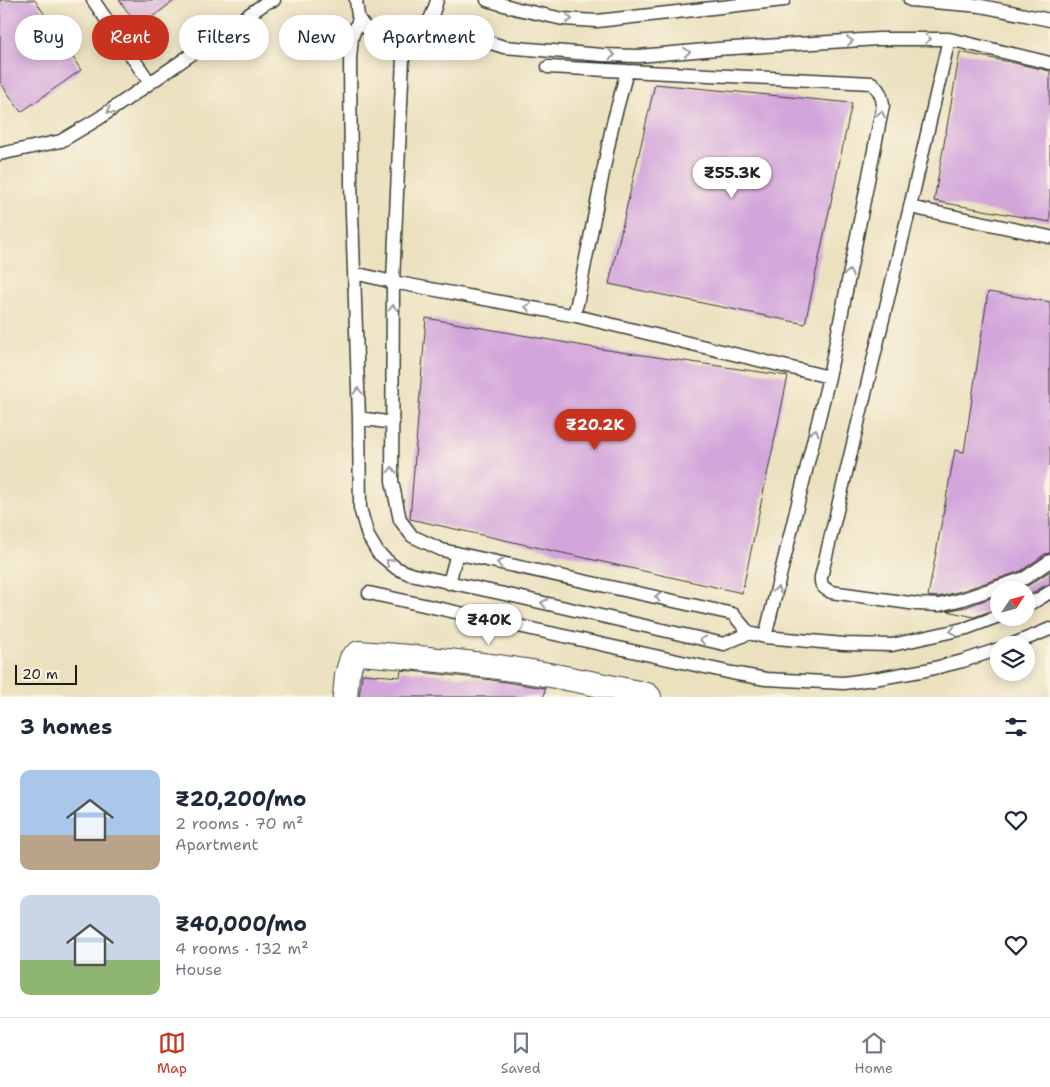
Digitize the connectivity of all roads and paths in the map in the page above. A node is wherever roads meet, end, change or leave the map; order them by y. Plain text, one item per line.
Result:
1 (93, 0) edge
2 (274, 0) edge
3 (356, 0) edge
4 (437, 0) edge
5 (487, 0) edge
6 (784, 0) edge
7 (910, 0) edge
8 (433, 15) edge
9 (359, 19) junction
10 (1050, 20) edge
11 (364, 24) edge
12 (949, 39) junction
13 (494, 44) edge
14 (403, 60) edge
15 (1050, 63) edge
16 (548, 67) dead end
17 (628, 71) junction
18 (150, 83) junction
19 (0, 154) edge
20 (910, 207) junction
21 (1050, 237) edge
22 (354, 273) junction
23 (393, 282) junction
24 (576, 316) junction
25 (829, 377) junction
26 (359, 418) junction
27 (393, 423) junction
28 (457, 553) junction
29 (1050, 561) edge
30 (449, 583) junction
31 (1050, 592) edge
32 (368, 593) dead end
33 (1035, 601) edge
34 (990, 619) edge
35 (1050, 629) edge
36 (749, 633) junction
37 (1033, 636) edge
38 (765, 637) junction
39 (990, 652) edge
40 (345, 697) edge
41 (649, 697) edge

1 - 18 lane
2 - 18 lane
3 - 9 lane
4 - 8 lane
5 -> 6 lane
7 - 10 lane
9 - 11 lane
9 - 22 lane
13 -> 12 lane
12 - 15 lane
12 - 20 lane
14 - 23 lane
16 - 17 lane
17 - 24 lane
25 -> 17 lane
18 -> 19 lane
20 - 21 lane
20 - 29 lane
22 - 23 lane
26 -> 22 lane
24 -> 23 lane
27 -> 23 lane
24 - 25 lane
38 -> 25 lane
26 - 27 lane
30 -> 26 lane
28 -> 27 lane
28 - 30 lane
36 -> 28 lane
36 -> 30 lane
31 - 33 lane
32 - 39 lane
34 -> 38 lane
35 - 37 lane
36 - 38 lane
40 - 41 street

